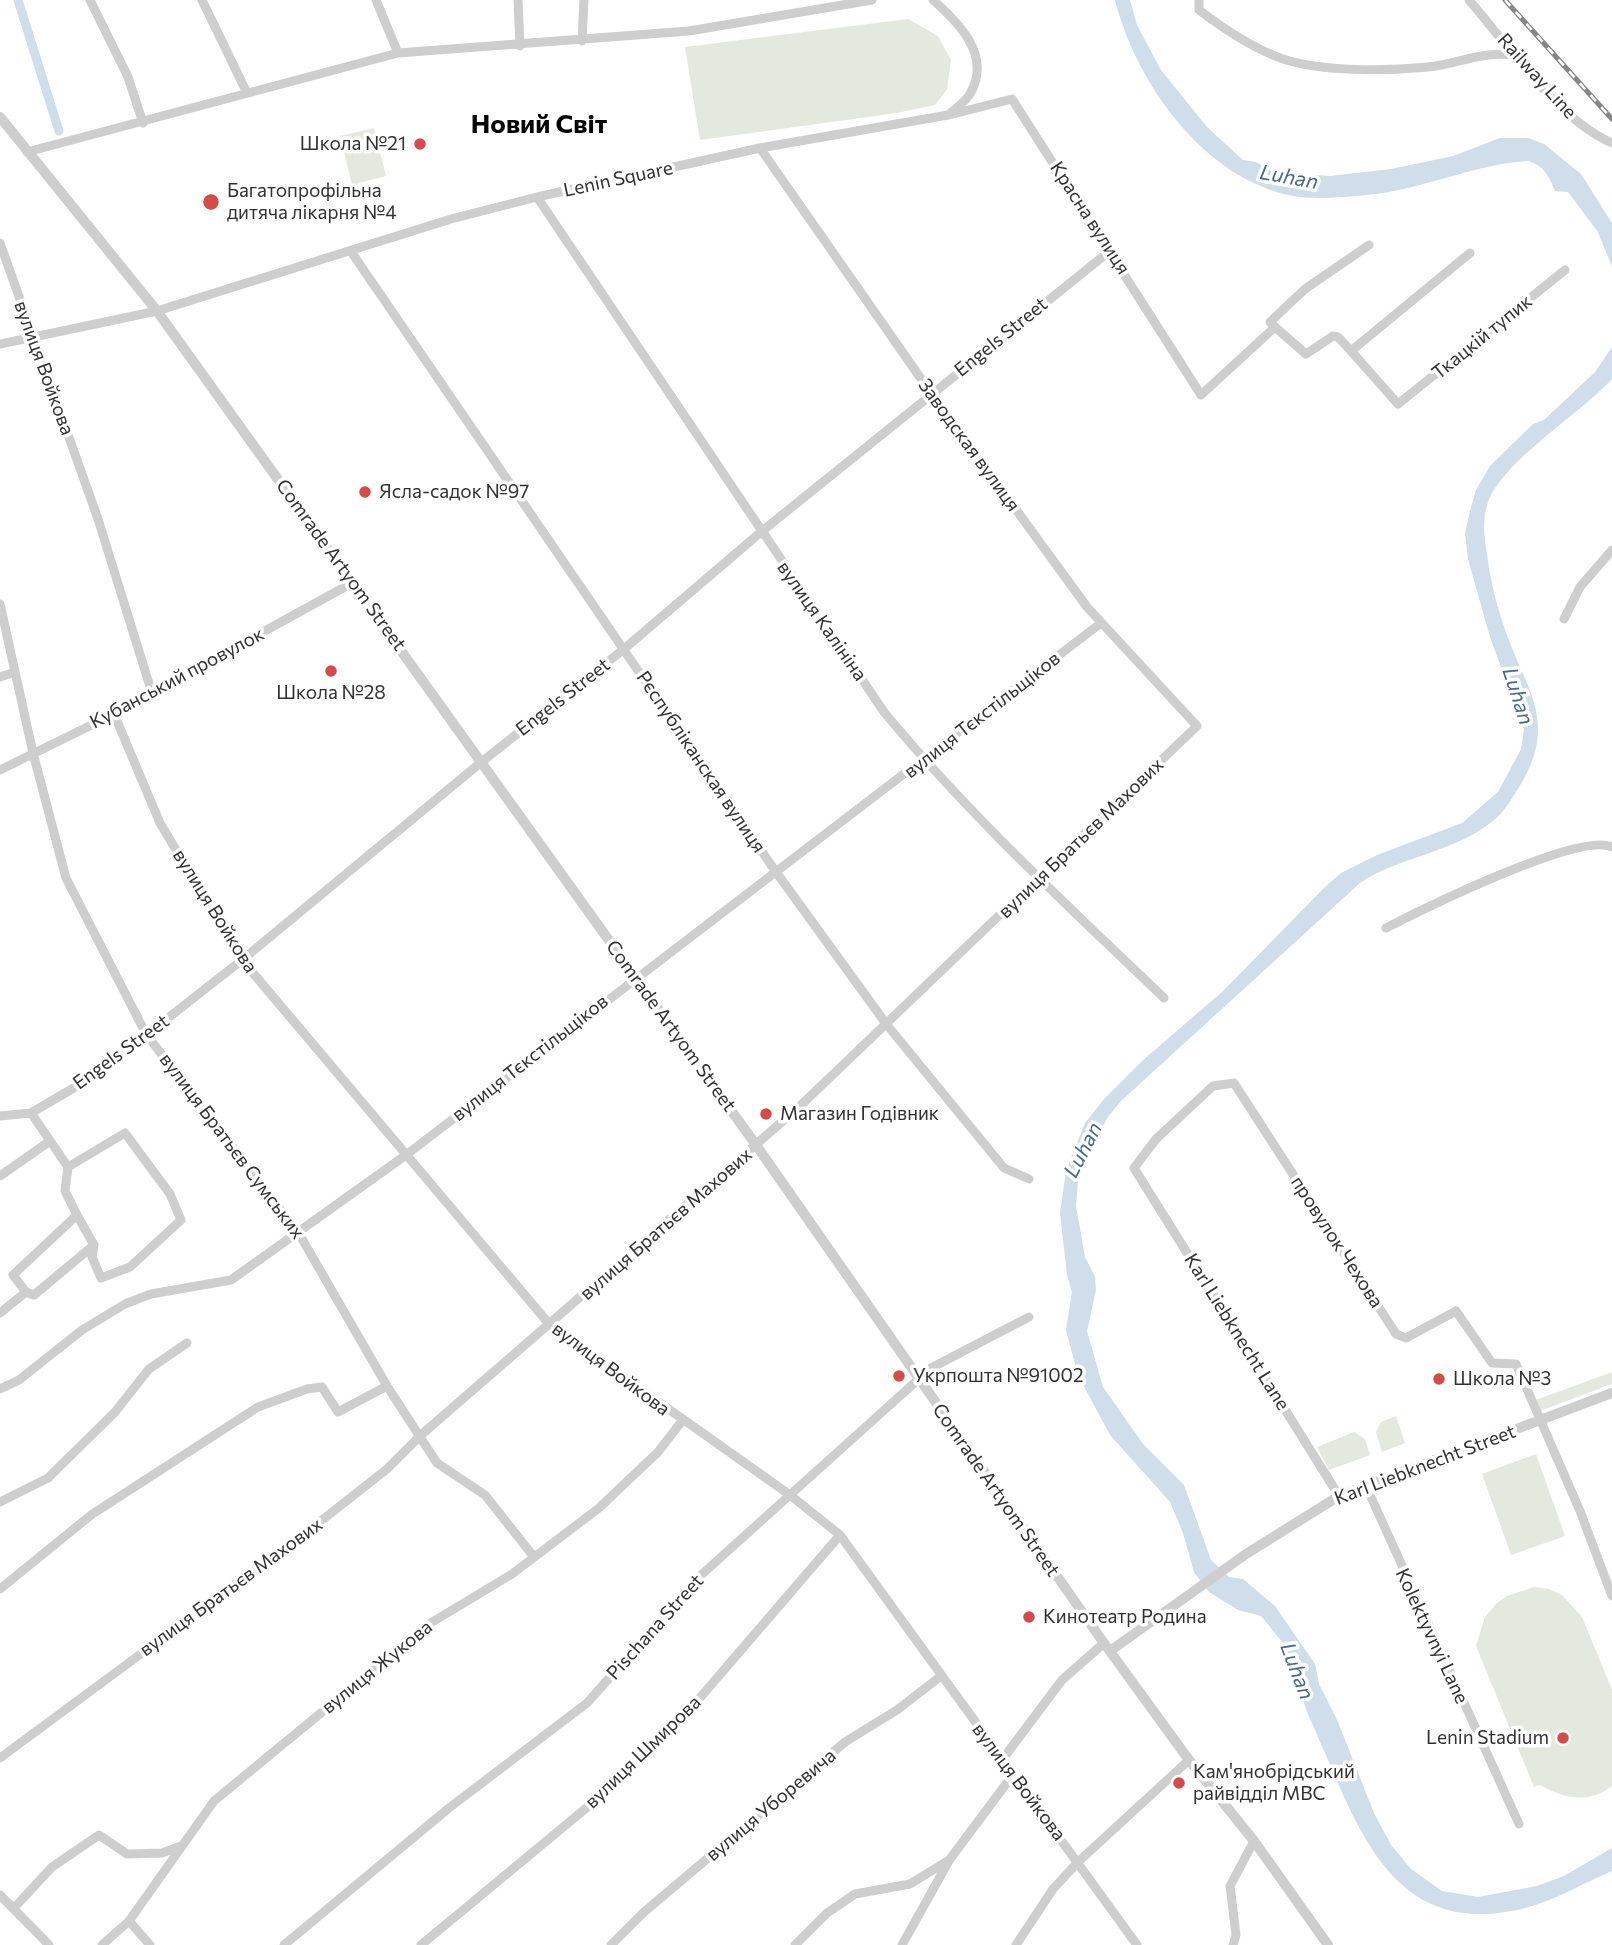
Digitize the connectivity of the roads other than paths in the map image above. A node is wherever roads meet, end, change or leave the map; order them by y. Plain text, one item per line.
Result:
1 (90, 0) edge
2 (202, 0) edge
3 (376, 0) edge
4 (518, 0) edge
5 (584, 0) edge
6 (872, 0) edge
7 (933, 0) edge
8 (1199, 0) edge
9 (1469, 0) edge
10 (582, 41) junction
11 (520, 46) junction
12 (398, 54) junction
13 (1518, 56) junction
14 (247, 93) junction
15 (948, 115) junction
16 (0, 117) edge
17 (143, 123) junction
18 (1612, 143) edge
19 (760, 148) junction
20 (27, 152) junction
21 (537, 197) junction
22 (0, 243) edge
23 (1369, 245) dead end
24 (1111, 250) junction
25 (352, 253) junction
26 (1470, 253) dead end
27 (1565, 270) dead end
28 (158, 311) junction
29 (1275, 327) junction
30 (33, 339) junction
31 (0, 344) edge
32 (1352, 351) junction
33 (931, 393) junction
34 (761, 532) junction
35 (1612, 550) edge
36 (352, 583) junction
37 (0, 604) edge
38 (1564, 619) dead end
39 (1101, 623) junction
40 (624, 649) junction
41 (15, 672) junction
42 (0, 677) edge
43 (152, 693) junction
44 (114, 714) junction
45 (1197, 726) joint
46 (33, 754) junction
47 (924, 760) junction
48 (483, 761) junction
49 (0, 770) edge
50 (1612, 847) edge
51 (776, 872) junction
52 (1039, 878) junction
53 (1386, 928) dead end
54 (242, 960) junction
55 (635, 977) junction
56 (1164, 998) dead end
57 (887, 1025) junction
58 (146, 1034) junction
59 (31, 1113) junction
60 (0, 1116) edge
61 (50, 1141) junction
62 (756, 1145) junction
63 (406, 1155) junction
64 (68, 1167) junction
65 (1134, 1168) joint
66 (0, 1176) edge
67 (1029, 1179) dead end
68 (77, 1215) junction
69 (298, 1232) junction
70 (94, 1245) junction
71 (26, 1292) junction
72 (0, 1313) edge
73 (1030, 1317) dead end
74 (550, 1325) junction
75 (187, 1343) dead end
76 (919, 1380) junction
77 (387, 1385) junction
78 (0, 1390) edge
79 (1612, 1393) edge
80 (1542, 1420) junction
81 (682, 1422) junction
82 (421, 1435) junction
83 (1366, 1486) junction
84 (790, 1495) junction
85 (1339, 1496) junction
86 (0, 1502) edge
87 (840, 1535) junction
88 (534, 1557) junction
89 (0, 1589) edge
90 (1612, 1596) edge
91 (1107, 1647) junction
92 (941, 1676) junction
93 (0, 1758) edge
94 (1002, 1760) junction
95 (1189, 1760) junction
96 (1012, 1776) junction
97 (1519, 1824) dead end
98 (1254, 1841) junction
99 (182, 1845) junction
100 (950, 1859) junction
101 (1079, 1862) junction
102 (0, 1895) edge
103 (14, 1908) junction
104 (129, 1921) junction
105 (614, 1944) edge
106 (49, 1945) edge
107 (102, 1945) edge
108 (150, 1945) edge
109 (284, 1945) edge
110 (421, 1945) edge
111 (795, 1945) edge
112 (902, 1945) edge
113 (1016, 1945) edge
114 (1137, 1945) edge
115 (1233, 1945) edge
116 (1328, 1945) edge

1 - 17 street
2 - 14 street
3 - 12 street
4 - 11 street
5 - 10 street
6 - 10 street
7 - 15 street
8 - 13 street
9 - 13 street, Railway Line
10 - 11 street
11 - 12 street
12 - 14 street
13 - 18 street, Railway Line
14 - 17 street
15 - 19 street, Lenin Square
15 - 24 street, Красна вулиця
16 - 20 street, Comrade Artyom Street
17 - 20 street
19 - 21 street, Lenin Square
19 - 33 street, Заводская вулиця
20 - 28 street, Comrade Artyom Street
21 - 25 street, Lenin Square
21 - 34 street, вулиця Калініна
22 - 30 street, вулиця Войкова
23 - 29 street
24 - 29 street, Красна вулиця
24 - 33 street, Engels Street
25 - 28 street, Lenin Square
25 - 40 street, Рєспубліканская вулиця
26 - 32 street
27 - 32 street, Ткацкій тупик
28 - 30 street, Lenin Square
28 - 36 street, Comrade Artyom Street
29 - 32 street
30 - 31 street, Lenin Square
30 - 43 street, вулиця Войкова
33 - 34 street, Engels Street
33 - 39 street, Заводская вулиця
34 - 40 street, Engels Street
34 - 47 street, вулиця Калініна
35 - 38 street
36 - 43 street, Кубанський провулок
36 - 48 street, Comrade Artyom Street
37 - 41 street, вулиця Братьєв Сумських
39 - 45 street, Заводская вулиця
39 - 47 street, вулиця Тєкстільщіков
40 - 48 street, Engels Street
40 - 51 street, Рєспубліканская вулиця
41 - 42 street
41 - 46 street, вулиця Братьєв Сумських
43 - 44 street, Кубанський провулок
44 - 46 street, Кубанський провулок
44 - 54 street, вулиця Войкова
45 - 52 street, вулиця Братьєв Махових
46 - 49 street, Кубанський провулок
46 - 58 street, вулиця Братьєв Сумських
47 - 51 street, вулиця Тєкстільщіков
47 - 52 street, вулиця Калініна
48 - 54 street, Engels Street
48 - 55 street, Comrade Artyom Street
50 - 53 street
51 - 55 street, вулиця Тєкстільщіков
51 - 57 street, Рєспубліканская вулиця
52 - 56 street, вулиця Калініна
52 - 57 street, вулиця Братьєв Махових
54 - 58 street, Engels Street
54 - 63 street, вулиця Войкова
55 - 62 street, Comrade Artyom Street
55 - 63 street, вулиця Тєкстільщіков
57 - 62 street, вулиця Братьєв Махових
57 - 67 street, Рєспубліканская вулиця
58 - 59 street, Engels Street
58 - 69 street, вулиця Братьєв Сумських
59 - 60 street, Engels Street
59 - 61 street
61 - 64 street
61 - 66 street
62 - 74 street, вулиця Братьєв Махових
62 - 76 street, Comrade Artyom Street
63 - 69 street, вулиця Тєкстільщіков
63 - 74 street, вулиця Войкова
64 - 68 street
64 - 70 street
65 - 80 street, провулок Чехова
65 - 85 street, Karl Liebknecht Lane
68 - 70 street
68 - 71 street
69 - 77 street, вулиця Братьєв Сумських
69 - 78 street, вулиця Тєкстільщіков
70 - 71 street
71 - 72 street
73 - 76 street, Pischana Street
74 - 81 street, вулиця Войкова
74 - 82 street, вулиця Братьєв Махових
75 - 86 street
76 - 84 street, Pischana Street
76 - 91 street, Comrade Artyom Street
77 - 82 street, вулиця Братьєв Сумських
77 - 89 street
79 - 80 street, Karl Liebknecht Street
80 - 83 street, Karl Liebknecht Street
80 - 90 street
81 - 84 street, вулиця Войкова
81 - 88 street, вулиця Жукова
82 - 88 street, вулиця Братьєв Сумських
82 - 93 street, вулиця Братьєв Махових
83 - 85 street, Karl Liebknecht Street
83 - 97 street, Kolektyvnyi Lane
84 - 87 street, вулиця Войкова
84 - 109 street, Pischana Street
85 - 91 street, Karl Liebknecht Street
87 - 92 street, вулиця Войкова
87 - 110 street, вулиця Шмирова
88 - 99 street, вулиця Жукова
91 - 94 street
91 - 95 street, Comrade Artyom Street
92 - 94 street, вулиця Войкова
92 - 105 street, вулиця Уборевича
94 - 96 street, вулиця Войкова
95 - 98 street, Comrade Artyom Street
95 - 101 street
96 - 100 street
96 - 101 street, вулиця Войкова
98 - 115 street
98 - 116 street, Comrade Artyom Street
99 - 103 street
99 - 104 street, вулиця Жукова
100 - 111 street
100 - 112 street
101 - 113 street
101 - 114 street, вулиця Войкова
102 - 103 street
103 - 106 street
104 - 107 street, вулиця Жукова
104 - 108 street

